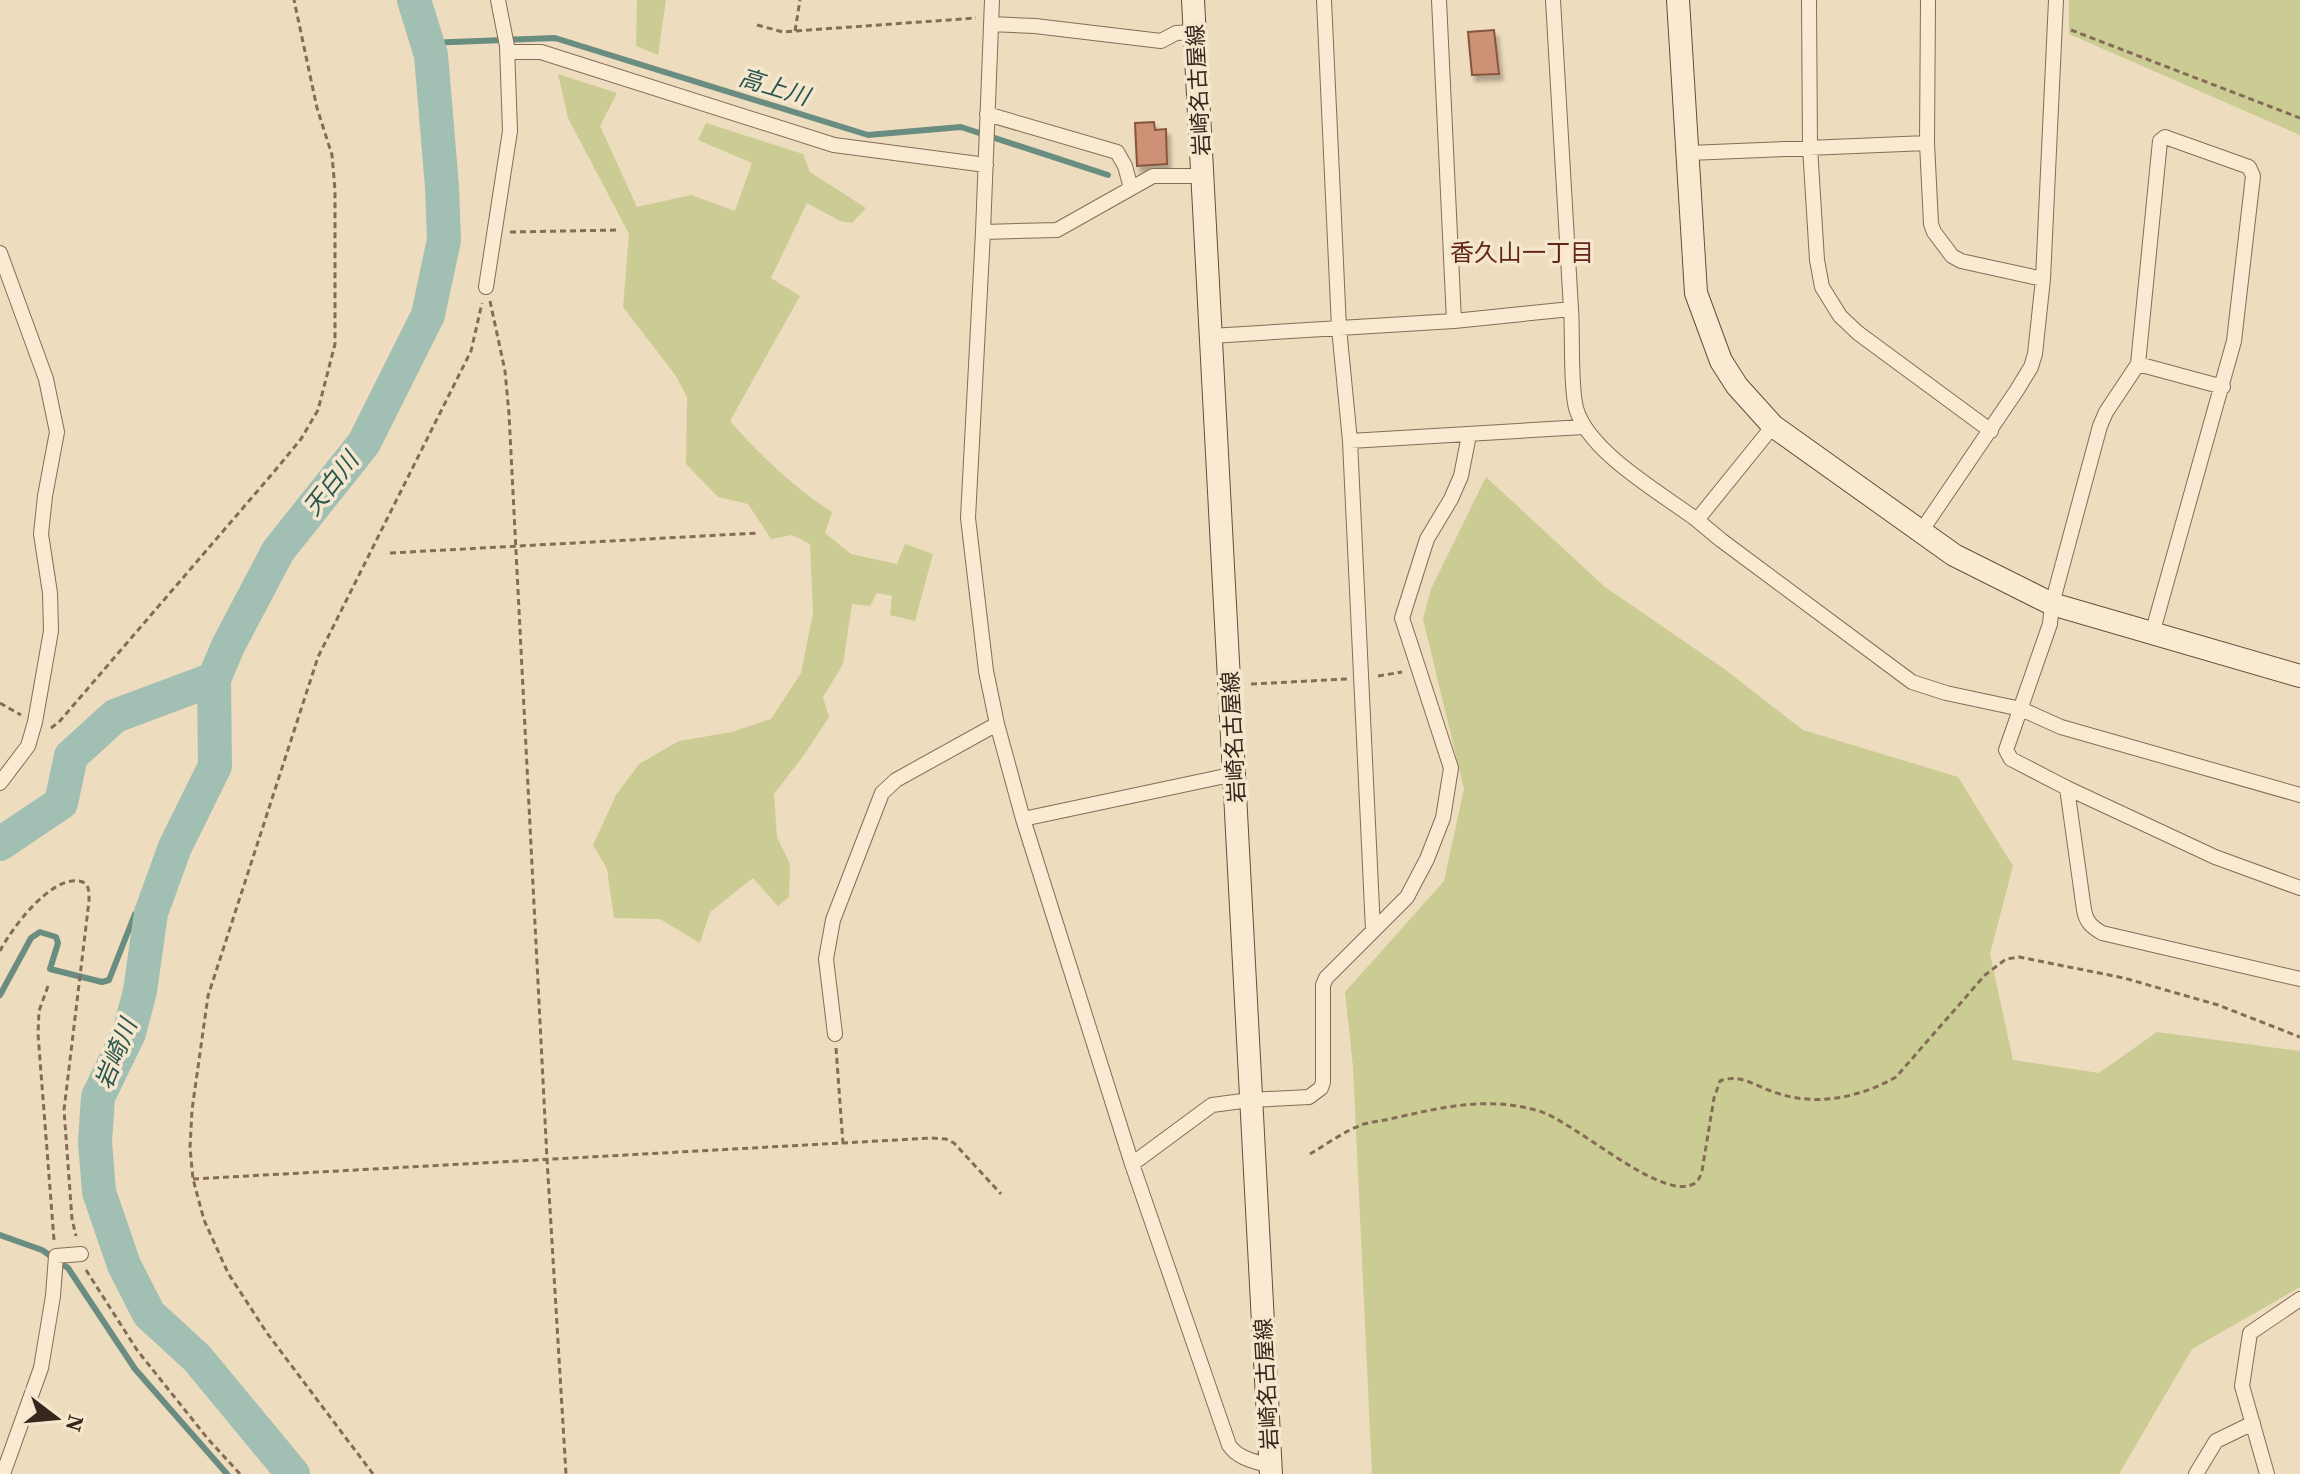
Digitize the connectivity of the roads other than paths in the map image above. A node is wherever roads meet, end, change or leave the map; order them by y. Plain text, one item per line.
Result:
1 (498, 0) edge
2 (992, 0) edge
3 (1193, 0) edge
4 (1324, 0) edge
5 (1439, 0) edge
6 (1553, 0) edge
7 (1678, 0) edge
8 (1809, 0) edge
9 (1928, 0) edge
10 (2056, 0) edge
11 (991, 20) junction
12 (1195, 32) junction
13 (507, 49) junction
14 (987, 121) junction
15 (1927, 143) junction
16 (1810, 147) junction
17 (1689, 153) junction
18 (986, 165) junction
19 (1203, 176) junction
20 (1131, 188) junction
21 (983, 232) junction
22 (1, 256) edge
23 (2043, 279) junction
24 (486, 287) road end
25 (1571, 309) junction
26 (1454, 321) junction
27 (1339, 328) junction
28 (1211, 336) junction
29 (2138, 364) junction
30 (2223, 387) junction
31 (1773, 426) junction
32 (1583, 427) junction
33 (1991, 431) junction
34 (1469, 435) junction
35 (1350, 441) junction
36 (1697, 520) junction
37 (1920, 533) junction
38 (2052, 604) junction
39 (2152, 634) junction
40 (2300, 676) edge
41 (2021, 709) junction
42 (997, 724) junction
43 (1235, 774) junction
44 (0, 783) edge
45 (2067, 788) junction
46 (2300, 795) edge
47 (1023, 819) junction
48 (2300, 888) edge
49 (1373, 930) junction
50 (2300, 979) edge
51 (835, 1034) road end
52 (1250, 1100) junction
53 (1132, 1164) junction
54 (81, 1254) road end
55 (2300, 1299) edge
56 (2253, 1423) junction
57 (1270, 1470) edge
58 (3, 1474) edge
59 (2196, 1474) edge
60 (2267, 1474) edge

1 - 13 street
2 - 11 street
3 - 12 main road, 岩崎名古屋線
4 - 27 street
5 - 26 street
6 - 25 street
7 - 17 main road
8 - 16 street
9 - 15 street
10 - 23 street
11 - 12 street
11 - 14 street
12 - 19 main road, 岩崎名古屋線
13 - 18 street
13 - 24 street
14 - 18 street
14 - 20 street
15 - 16 street
15 - 23 street
16 - 17 street
16 - 33 street
17 - 31 main road
18 - 21 street
19 - 20 street
19 - 28 main road, 岩崎名古屋線
20 - 21 street
21 - 42 street
22 - 44 street
23 - 33 street
25 - 26 street
25 - 32 street
26 - 27 street
27 - 28 street
27 - 35 street
28 - 43 main road, 岩崎名古屋線
29 - 30 street
29 - 30 street
29 - 38 street
30 - 39 street
31 - 36 street
31 - 37 main road
32 - 34 street
32 - 36 street
33 - 37 street
34 - 35 street
34 - 49 street
35 - 49 street
36 - 41 street
37 - 38 main road
38 - 39 main road
38 - 41 street
39 - 40 main road
41 - 45 street
41 - 46 street
42 - 47 street
42 - 51 street
43 - 47 street
43 - 52 main road, 岩崎名古屋線
45 - 48 street
45 - 50 street
47 - 53 street
49 - 52 street
52 - 53 street
52 - 57 main road, 岩崎名古屋線
53 - 57 street
54 - 58 street
55 - 56 street
56 - 59 street
56 - 60 street

